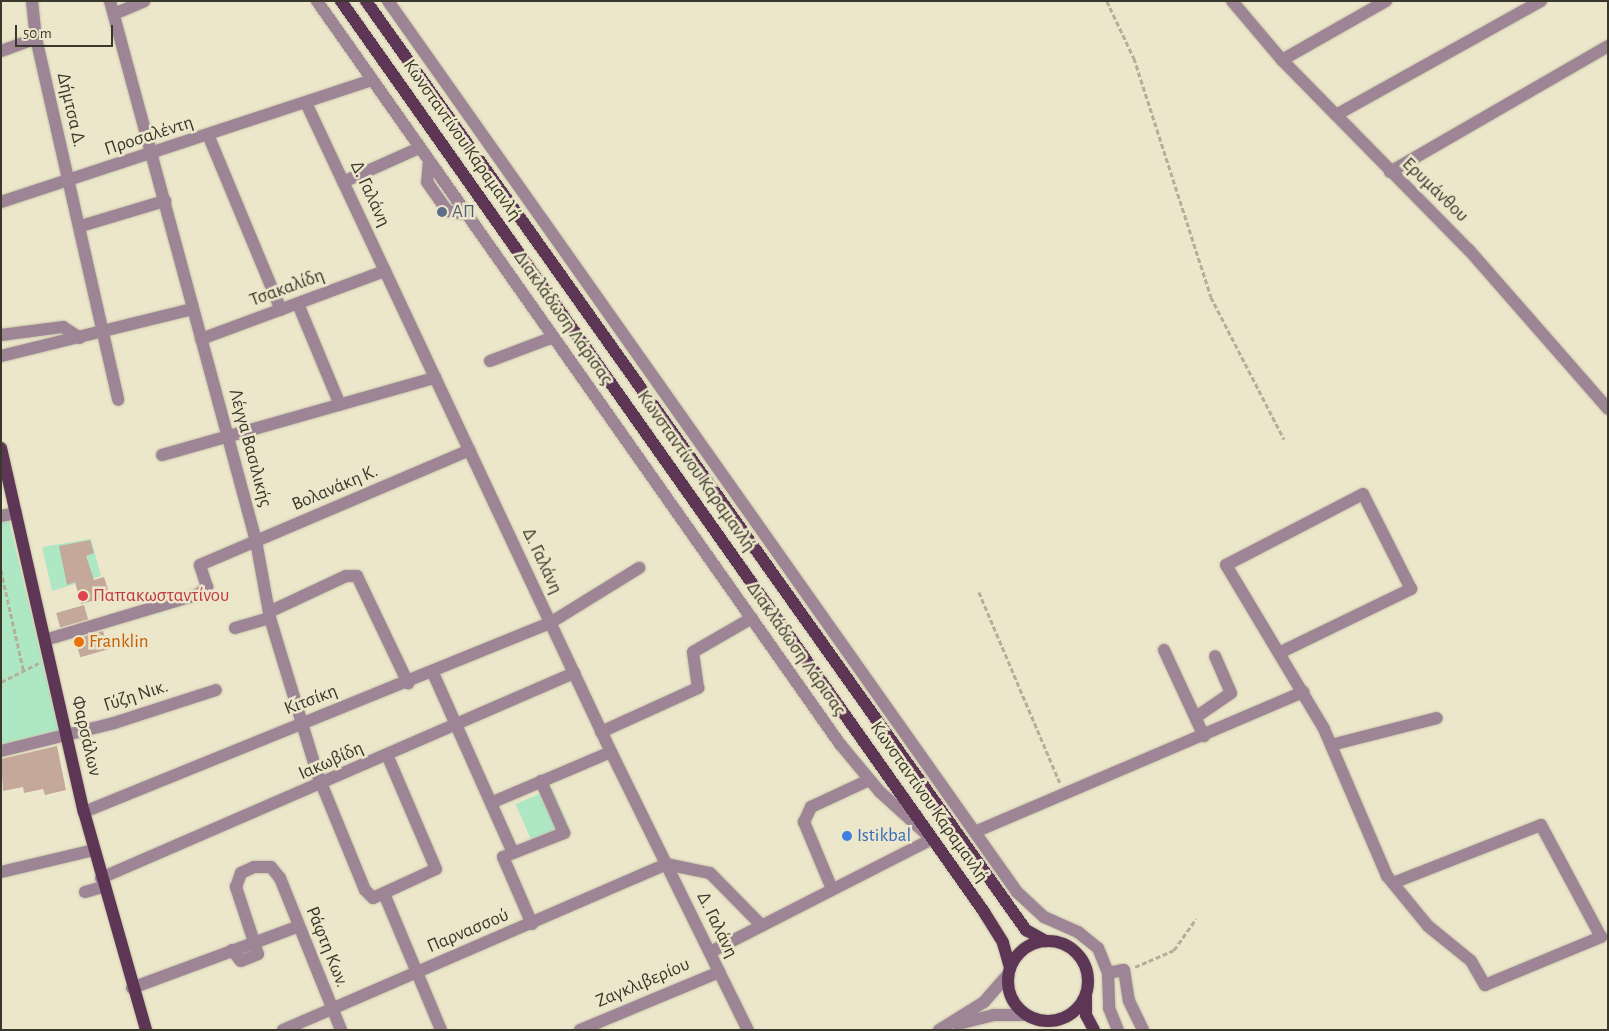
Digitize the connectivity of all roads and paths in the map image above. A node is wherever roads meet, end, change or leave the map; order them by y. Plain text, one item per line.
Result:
1 (32, 1) edge
2 (110, 1) edge
3 (144, 1) edge
4 (317, 1) edge
5 (340, 1) edge
6 (366, 1) edge
7 (388, 1) edge
8 (1107, 1) edge
9 (1386, 1) edge
10 (1541, 1) edge
11 (1238, 3) edge
12 (114, 14) junction
13 (36, 38) junction
14 (1608, 46) edge
15 (1, 51) edge
16 (1282, 60) junction
17 (372, 80) junction
18 (307, 105) junction
19 (1336, 115) junction
20 (209, 136) junction
21 (419, 148) junction
22 (152, 155) junction
23 (1390, 172) junction
24 (68, 182) junction
25 (343, 182) junction
26 (166, 201) junction
27 (1, 202) edge
28 (81, 226) junction
29 (385, 271) junction
30 (298, 304) junction
31 (192, 309) junction
32 (281, 310) junction
33 (104, 332) junction
34 (1, 335) edge
35 (554, 337) junction
36 (80, 338) junction
37 (201, 339) junction
38 (1, 356) edge
39 (490, 361) dead end
40 (436, 378) junction
41 (118, 400) dead end
42 (340, 405) junction
43 (1608, 409) edge
44 (228, 434) junction
45 (1284, 439) dead end
46 (1, 448) edge
47 (469, 450) junction
48 (162, 455) dead end
49 (16, 513) junction
50 (1, 516) edge
51 (256, 541) junction
52 (640, 568) dead end
53 (1, 570) edge
54 (3, 587) edge
55 (979, 592) dead end
56 (269, 615) junction
57 (752, 618) junction
58 (550, 623) junction
59 (235, 628) dead end
60 (45, 640) junction
61 (1164, 650) dead end
62 (1279, 653) junction
63 (49, 656) junction
64 (1214, 656) dead end
65 (24, 672) junction
66 (574, 673) junction
67 (433, 674) junction
68 (1, 682) edge
69 (408, 683) junction
70 (216, 690) dead end
71 (1303, 692) junction
72 (1196, 717) junction
73 (1438, 718) dead end
74 (301, 724) junction
75 (456, 725) junction
76 (602, 732) junction
77 (67, 735) junction
78 (1204, 736) junction
79 (1331, 745) junction
80 (1, 751) edge
81 (611, 752) junction
82 (388, 757) junction
83 (869, 780) junction
84 (541, 781) junction
85 (322, 786) junction
86 (1064, 794) junction
87 (493, 802) junction
88 (84, 812) junction
89 (975, 832) junction
90 (932, 839) junction
91 (94, 850) junction
92 (513, 853) junction
93 (666, 864) junction
94 (1, 872) edge
95 (102, 883) junction
96 (1393, 884) junction
97 (832, 889) junction
98 (85, 892) dead end
99 (385, 896) junction
100 (1196, 919) dead end
101 (532, 924) junction
102 (297, 926) junction
103 (762, 926) junction
104 (256, 941) junction
105 (1046, 941) junction
106 (710, 952) junction
107 (1124, 970) junction
108 (1009, 971) junction
109 (719, 972) junction
110 (1108, 973) junction
111 (416, 974) junction
112 (132, 988) junction
113 (1086, 995) junction
114 (332, 1010) junction
115 (1026, 1015) junction
116 (1046, 1021) junction
117 (940, 1029) edge
118 (146, 1030) edge
119 (283, 1030) edge
120 (341, 1030) edge
121 (441, 1030) edge
122 (580, 1030) edge
123 (748, 1030) edge
124 (1062, 1030) edge
125 (1094, 1030) edge
126 (1118, 1030) edge
127 (1143, 1030) edge

1 - 13 street, Δήμτσα Δ.
2 - 12 street, Λέγγα Βασιλικής
3 - 12 street
4 - 17 street, Διακλάδωση Λάρισας
5 - 90 main road, Κωνσταντίνου Καραμανλή
6 - 105 main road, Κωνσταντίνου Καραμανλή
7 - 89 street, Διακλάδωση Λάρισας
8 - 45 path
9 - 16 street
10 - 19 street
11 - 16 street, Ερυμάνθου
12 - 22 street, Λέγγα Βασιλικής
13 - 15 street
13 - 24 street, Δήμτσα Δ.
14 - 23 street
16 - 19 street, Ερυμάνθου
17 - 18 street, Προσαλέντη
17 - 21 street, Διακλάδωση Λάρισας
18 - 20 street, Προσαλέντη
18 - 25 street, Δ. Γαλάνη
19 - 23 street, Ερυμάνθου
20 - 22 street, Προσαλέντη
20 - 32 street
21 - 25 street
21 - 35 street, Διακλάδωση Λάρισας
22 - 24 street, Προσαλέντη
22 - 26 street, Λέγγα Βασιλικής
23 - 43 street, Ερυμάνθου
24 - 27 street, Προσαλέντη
24 - 28 street, Δήμτσα Δ.
25 - 29 street, Δ. Γαλάνη
26 - 28 street
26 - 31 street, Λέγγα Βασιλικής
28 - 33 street, Δήμτσα Δ.
29 - 30 street, Τσακαλίδη
29 - 40 street, Δ. Γαλάνη
30 - 32 street, Τσακαλίδη
30 - 42 street
31 - 33 street
31 - 37 street, Λέγγα Βασιλικής
32 - 37 street, Τσακαλίδη
33 - 36 street
33 - 41 street, Δήμτσα Δ.
34 - 36 street
35 - 39 street
35 - 57 street, Διακλάδωση Λάρισας
36 - 38 street
37 - 44 street, Λέγγα Βασιλικής
40 - 42 street
40 - 47 street, Δ. Γαλάνη
42 - 44 street
44 - 48 street
44 - 51 street, Λέγγα Βασιλικής
46 - 49 main road, Φαρσάλων
47 - 51 street, Βολανάκη Κ.
47 - 58 street, Δ. Γαλάνη
49 - 50 street
49 - 60 main road, Φαρσάλων
51 - 56 street, Λέγγα Βασιλικής
51 - 60 street, Βολανάκη Κ.
52 - 58 street, Κιτσίκη
53 - 54 path
54 - 65 path
55 - 86 path
56 - 59 street
56 - 69 street
56 - 74 street, Λέγγα Βασιλικής
57 - 76 street
57 - 83 street, Διακλάδωση Λάρισας
58 - 66 street, Δ. Γαλάνη
58 - 67 street, Κιτσίκη
60 - 63 main road, Φαρσάλων
61 - 72 street
62 - 62 street
62 - 71 street
63 - 65 path
63 - 77 main road, Φαρσάλων
64 - 72 street
65 - 68 path
66 - 75 street, Ιακωβίδη
66 - 76 street, Δ. Γαλάνη
67 - 69 street, Κιτσίκη
67 - 75 street
69 - 74 street, Κιτσίκη
70 - 77 street, Γύζη Νικ.
71 - 78 street
71 - 79 street
72 - 78 street
73 - 79 street
74 - 85 street, Λέγγα Βασιλικής
74 - 88 street, Κιτσίκη
75 - 82 street, Ιακωβίδη
75 - 87 street
76 - 81 street, Δ. Γαλάνη
77 - 80 street, Γύζη Νικ.
77 - 88 main road, Φαρσάλων
78 - 86 street
79 - 96 street
81 - 84 street
81 - 93 street, Δ. Γαλάνη
82 - 85 street, Ιακωβίδη
82 - 99 street
83 - 90 street, Διακλάδωση Λάρισας
83 - 97 street
84 - 87 street
84 - 92 street
85 - 95 street, Ιακωβίδη
85 - 99 street, Λέγγα Βασιλικής
86 - 89 street
87 - 92 street
88 - 91 main road, Φαρσάλων
89 - 110 street, Διακλάδωση Λάρισας
90 - 97 street
90 - 108 main road, Κωνσταντίνου Καραμανλή
91 - 94 street
91 - 95 main road, Φαρσάλων
92 - 101 street
93 - 101 street, Παρνασσού
93 - 103 street
93 - 106 street, Δ. Γαλάνη
95 - 98 street, Ιακωβίδη
95 - 112 main road, Φαρσάλων
96 - 96 street
97 - 103 street
99 - 111 street
100 - 107 path
101 - 111 street, Παρνασσού
102 - 104 street
102 - 104 street, Ράφτη Κων.
102 - 114 street, Ράφτη Κων.
103 - 106 street
104 - 112 street
105 - 108 main road
105 - 113 main road
106 - 109 street, Δ. Γαλάνη
107 - 110 street
107 - 127 street
108 - 115 main road
108 - 117 street
109 - 122 street, Ζαγκλιβερίου
109 - 123 street, Δ. Γαλάνη
110 - 126 street
111 - 114 street, Παρνασσού
111 - 121 street
112 - 118 main road, Φαρσάλων
113 - 116 main road
113 - 125 main road
114 - 119 street, Παρνασσού
114 - 120 street, Ράφτη Κων.
115 - 116 main road
115 - 117 street
116 - 124 main road

